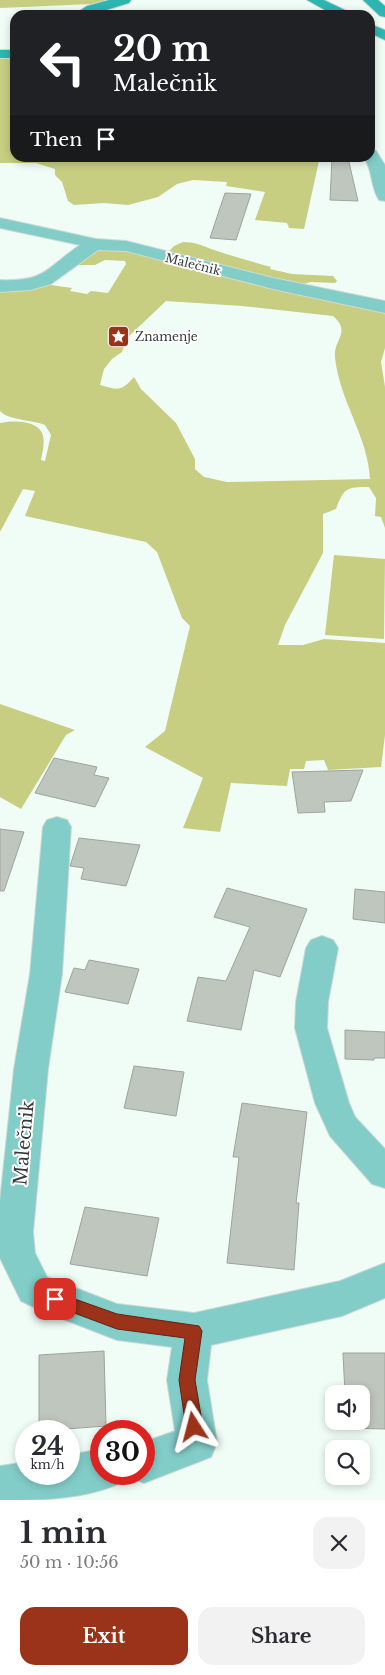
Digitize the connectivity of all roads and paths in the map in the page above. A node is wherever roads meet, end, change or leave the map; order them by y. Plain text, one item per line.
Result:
1 (124, 0) edge
2 (314, 0) edge
3 (370, 0) edge
4 (90, 10) edge
5 (334, 10) edge
6 (385, 13) edge
7 (376, 28) edge
8 (385, 36) edge
9 (375, 162) edge
10 (385, 196) edge
11 (0, 224) edge
12 (95, 244) junction
13 (0, 286) edge
14 (385, 307) edge
15 (57, 827) dead end
16 (322, 948) dead end
17 (385, 1173) edge
18 (385, 1280) edge
19 (194, 1331) junction
20 (155, 1458) edge
21 (90, 1472) edge
22 (0, 1487) edge

1 - 4 street
2 - 5 street
3 - 6 street
7 - 8 street
9 - 10 street
11 - 12 street, Malečnik
12 - 13 street
12 - 14 street, Malečnik
15 - 19 street, Malečnik
16 - 17 street
18 - 19 street, Malečnik
19 - 20 street
21 - 22 street

